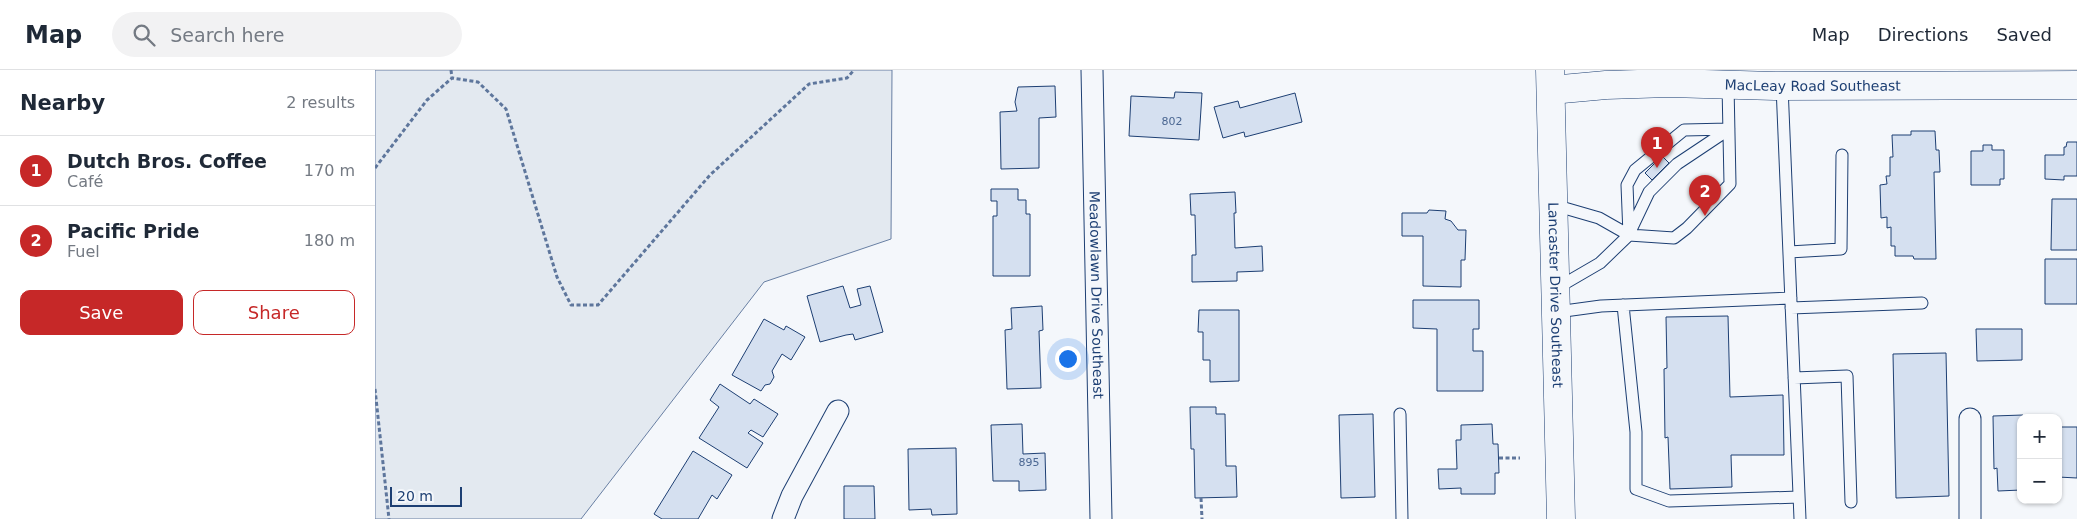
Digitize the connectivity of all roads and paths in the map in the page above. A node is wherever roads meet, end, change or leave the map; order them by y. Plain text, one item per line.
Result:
1 (451, 70) edge
2 (854, 70) edge
3 (1092, 70) edge
4 (1650, 77) edge
5 (452, 78) junction
6 (1551, 80) edge
7 (1728, 85) junction
8 (2077, 85) edge
9 (1782, 86) junction
10 (1729, 129) junction
11 (1842, 155) dead end
12 (375, 168) edge
13 (1554, 205) junction
14 (1629, 235) junction
15 (1789, 252) junction
16 (1556, 301) junction
17 (1791, 303) junction
18 (1922, 303) dead end
19 (1623, 305) junction
20 (1794, 378) junction
21 (375, 389) edge
22 (838, 411) dead end
23 (1400, 414) dead end
24 (1971, 419) dead end
25 (1499, 458) dead end
26 (1521, 458) dead end
27 (1799, 497) junction
28 (1201, 498) dead end
29 (1851, 502) dead end
30 (389, 519) edge
31 (783, 519) edge
32 (1101, 519) edge
33 (1202, 519) edge
34 (1402, 519) edge
35 (1561, 519) edge
36 (1800, 519) edge
37 (1971, 519) edge

1 - 5 path
2 - 5 path
3 - 32 street, Meadowlawn Drive Southeast
4 - 6 street, MacLeay Road Southeast
4 - 7 street, MacLeay Road Southeast
5 - 12 path
6 - 13 street, Lancaster Drive Southeast
7 - 9 street, MacLeay Road Southeast
7 - 10 lane
8 - 9 street, MacLeay Road Southeast
9 - 15 lane
10 - 14 lane
10 - 14 lane
10 - 14 lane
11 - 15 lane
13 - 14 lane
13 - 16 street, Lancaster Drive Southeast
14 - 16 lane
15 - 17 lane
16 - 19 lane
16 - 35 street, Lancaster Drive Southeast
17 - 18 lane
17 - 19 lane
17 - 20 lane
19 - 27 lane
20 - 27 lane
20 - 29 lane
21 - 30 path
22 - 31 street
23 - 34 lane
24 - 37 street
25 - 26 path
27 - 36 lane
28 - 33 path

